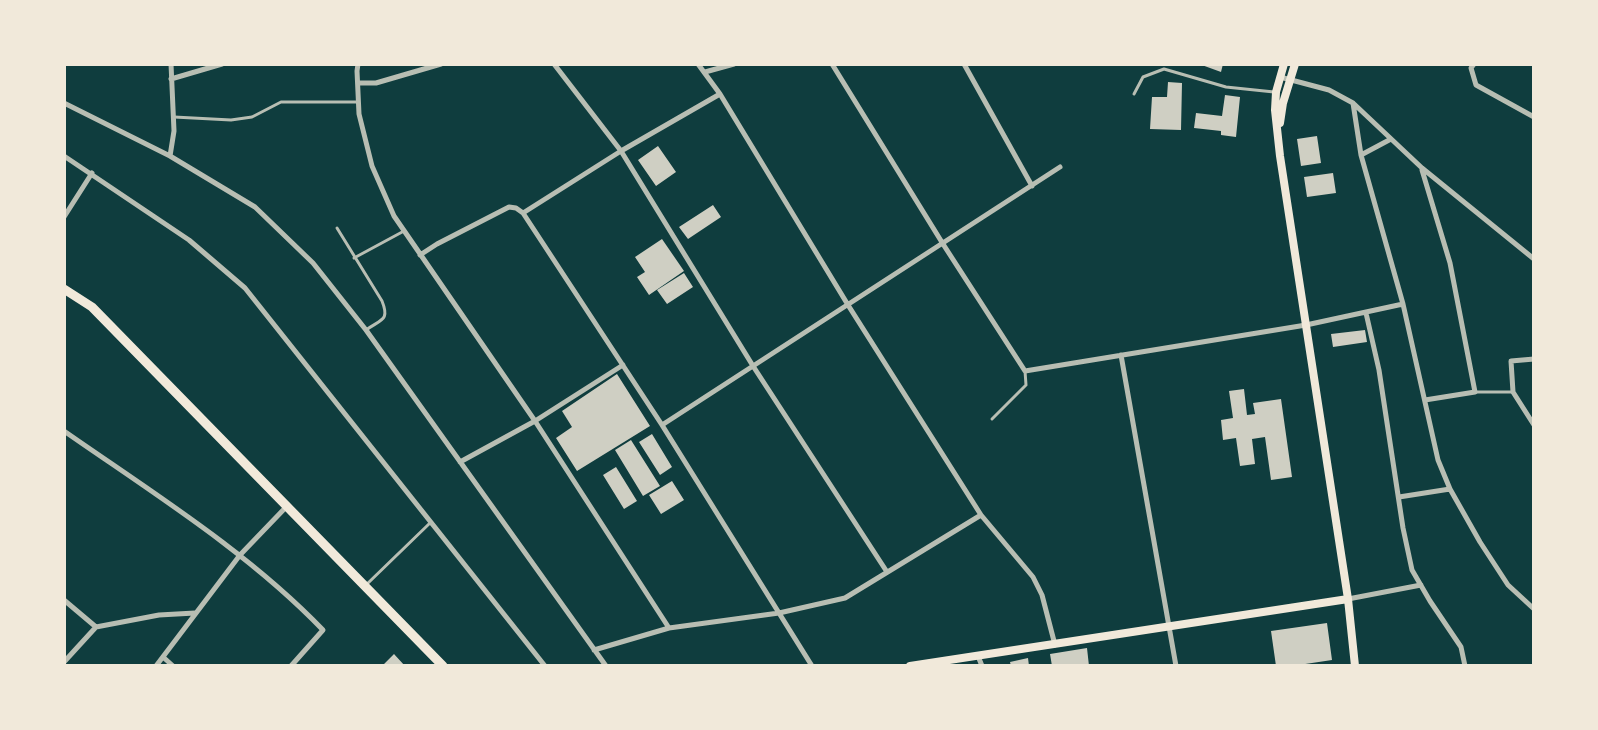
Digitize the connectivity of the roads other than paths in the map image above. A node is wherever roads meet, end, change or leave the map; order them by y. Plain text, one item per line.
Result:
1 (171, 64) edge
2 (222, 64) edge
3 (358, 64) edge
4 (441, 64) edge
5 (554, 64) edge
6 (698, 64) edge
7 (734, 64) edge
8 (832, 64) edge
9 (1284, 64) edge
10 (1295, 64) edge
11 (1474, 64) edge
12 (964, 65) edge
13 (705, 72) junction
14 (1280, 77) junction
15 (171, 79) junction
16 (1290, 81) junction
17 (358, 83) junction
18 (1276, 92) junction
19 (720, 94) junction
20 (1134, 94) dead end
21 (359, 102) junction
22 (64, 103) edge
23 (1353, 103) junction
24 (174, 117) junction
25 (1533, 117) edge
26 (1278, 134) junction
27 (1391, 139) junction
28 (621, 151) junction
29 (1361, 155) junction
30 (64, 156) edge
31 (170, 156) junction
32 (1060, 167) dead end
33 (1422, 168) junction
34 (92, 173) junction
35 (1032, 186) junction
36 (523, 213) junction
37 (64, 217) edge
38 (337, 228) dead end
39 (404, 231) junction
40 (943, 244) junction
41 (420, 255) junction
42 (354, 258) junction
43 (1533, 259) edge
44 (64, 289) edge
45 (1403, 304) junction
46 (848, 305) junction
47 (1366, 313) junction
48 (1306, 325) junction
49 (366, 330) junction
50 (1121, 355) junction
51 (1533, 359) edge
52 (623, 365) junction
53 (753, 366) junction
54 (1025, 371) junction
55 (1475, 392) junction
56 (1513, 392) junction
57 (1425, 400) junction
58 (992, 419) dead end
59 (535, 421) junction
60 (662, 425) junction
61 (1533, 425) edge
62 (64, 431) edge
63 (460, 462) junction
64 (1450, 489) junction
65 (1399, 497) junction
66 (288, 505) junction
67 (981, 515) junction
68 (430, 523) junction
69 (240, 555) junction
70 (887, 572) junction
71 (1421, 585) junction
72 (366, 586) junction
73 (1348, 599) junction
74 (64, 600) edge
75 (1533, 609) edge
76 (195, 613) junction
77 (779, 614) junction
78 (96, 627) junction
79 (1170, 627) junction
80 (669, 628) junction
81 (1055, 645) junction
82 (594, 650) junction
83 (978, 656) junction
84 (164, 657) junction
85 (64, 662) edge
86 (156, 666) edge
87 (173, 666) edge
88 (291, 666) edge
89 (443, 666) edge
90 (545, 666) edge
91 (606, 666) edge
92 (812, 666) edge
93 (910, 666) edge
94 (982, 666) edge
95 (1176, 666) edge
96 (1355, 666) edge
97 (1465, 666) edge

1 - 15 street
2 - 15 street
3 - 17 street
4 - 17 street
5 - 28 street
6 - 13 street
7 - 13 street
8 - 40 street
9 - 14 main road
10 - 16 main road
11 - 25 street
12 - 35 street
13 - 19 street
14 - 16 street
14 - 18 main road
15 - 24 street
16 - 23 street
16 - 26 main road
17 - 21 street
18 - 20 lane
18 - 26 main road
19 - 28 street
19 - 46 street
21 - 24 lane
21 - 39 street
22 - 31 street
23 - 27 street
23 - 29 street
24 - 31 street
26 - 48 main road
27 - 29 street
27 - 33 street
28 - 36 street
28 - 53 street
29 - 45 street
30 - 34 street
31 - 49 street
32 - 35 street
33 - 43 street
33 - 55 street
34 - 37 street
34 - 68 street
35 - 40 street
36 - 41 street
36 - 52 street
38 - 42 lane
39 - 41 street
39 - 42 lane
40 - 46 street
40 - 54 street
41 - 59 street
42 - 49 lane
44 - 66 main road
45 - 47 street
45 - 57 street
46 - 53 street
46 - 67 street
47 - 48 street
47 - 65 street
48 - 50 street
48 - 73 main road
49 - 63 street
50 - 54 street
50 - 79 street
51 - 56 street
52 - 59 street
52 - 60 street
53 - 60 street
53 - 70 street
54 - 58 lane
55 - 56 lane
55 - 57 street
56 - 61 street
57 - 64 street
59 - 63 street
59 - 80 street
60 - 77 street
62 - 69 street
63 - 82 street
64 - 65 street
64 - 75 street
65 - 71 street
66 - 69 street
66 - 72 main road
67 - 70 street
67 - 81 street
68 - 72 lane
68 - 90 street
69 - 76 street
69 - 88 street
70 - 77 street
71 - 73 street
71 - 97 street
72 - 89 main road
73 - 79 main road
73 - 96 main road
74 - 78 street
76 - 78 street
76 - 84 street
77 - 80 street
77 - 92 street
78 - 85 street
79 - 81 main road
79 - 95 street
80 - 82 street
81 - 83 main road
82 - 91 street
83 - 93 main road
83 - 94 street
84 - 86 street
84 - 87 street

